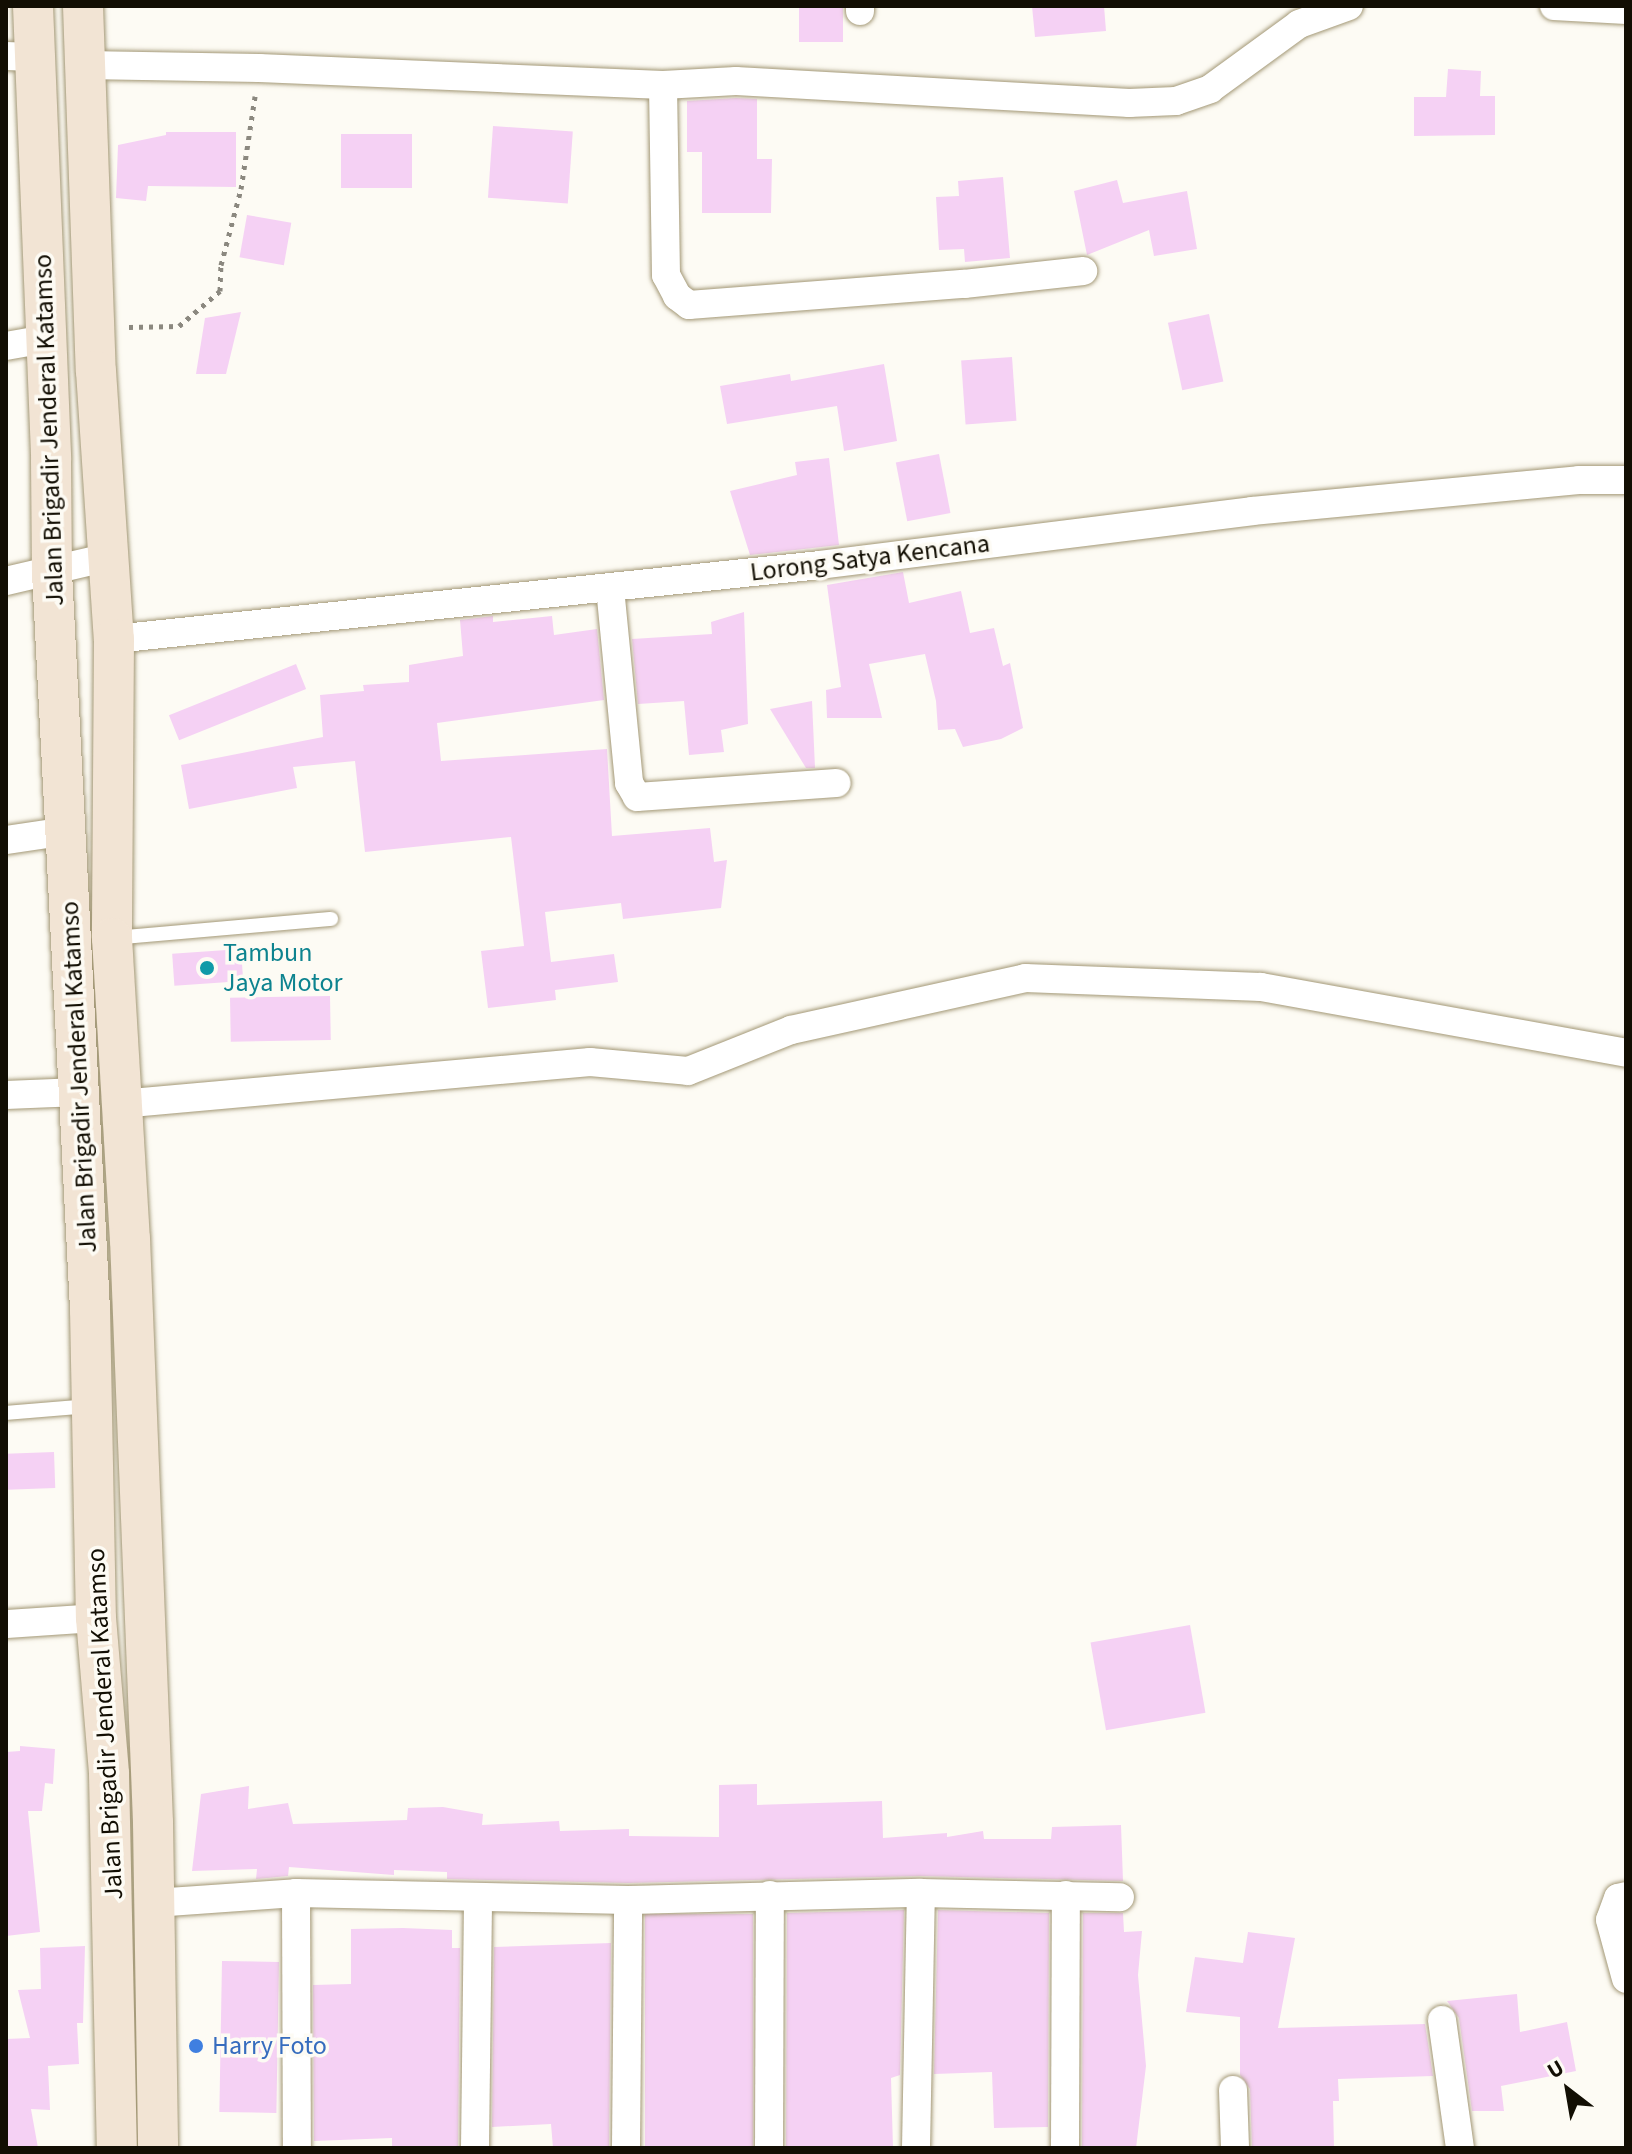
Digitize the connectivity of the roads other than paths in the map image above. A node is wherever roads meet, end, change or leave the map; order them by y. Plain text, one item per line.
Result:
1 (33, 6) edge
2 (83, 6) edge
3 (1349, 6) edge
4 (1554, 6) edge
5 (1626, 10) edge
6 (20, 57) edge
7 (85, 65) junction
8 (663, 85) junction
9 (1083, 271) dead end
10 (45, 339) junction
11 (6, 346) edge
12 (1626, 480) edge
13 (109, 557) junction
14 (52, 572) junction
15 (6, 581) edge
16 (610, 588) junction
17 (114, 639) junction
18 (837, 783) dead end
19 (67, 831) junction
20 (6, 840) edge
21 (331, 919) dead end
22 (112, 938) junction
23 (1626, 1053) edge
24 (79, 1092) junction
25 (6, 1095) edge
26 (120, 1104) junction
27 (90, 1406) junction
28 (6, 1413) edge
29 (96, 1618) junction
30 (6, 1624) edge
31 (296, 1893) junction
32 (921, 1893) junction
33 (770, 1895) junction
34 (1066, 1895) junction
35 (1626, 1896) edge
36 (1120, 1897) dead end
37 (478, 1898) junction
38 (628, 1900) junction
39 (154, 1903) junction
40 (1626, 1979) edge
41 (1442, 2020) dead end
42 (158, 2054) junction
43 (118, 2056) junction
44 (1233, 2090) dead end
45 (117, 2148) edge
46 (158, 2148) edge
47 (297, 2148) edge
48 (475, 2148) edge
49 (626, 2148) edge
50 (769, 2148) edge
51 (916, 2148) edge
52 (1065, 2148) edge
53 (1235, 2148) edge
54 (1460, 2148) edge

1 - 6 main road, Jalan Brigadir Jenderal Katamso
2 - 7 main road, Jalan Brigadir Jenderal Katamso
3 - 8 street
4 - 5 street
6 - 10 main road, Jalan Brigadir Jenderal Katamso
7 - 8 street
7 - 13 main road, Jalan Brigadir Jenderal Katamso
8 - 9 street
10 - 11 street
10 - 14 main road, Jalan Brigadir Jenderal Katamso
12 - 16 street, Lorong Satya Kencana
13 - 14 street
13 - 17 main road, Jalan Brigadir Jenderal Katamso
14 - 15 street
14 - 19 main road, Jalan Brigadir Jenderal Katamso
16 - 17 street, Lorong Satya Kencana
16 - 18 street
17 - 22 main road, Jalan Brigadir Jenderal Katamso
19 - 20 street
19 - 24 main road, Jalan Brigadir Jenderal Katamso
21 - 22 lane
22 - 26 main road, Jalan Brigadir Jenderal Katamso
23 - 26 street
24 - 25 street
24 - 27 main road, Jalan Brigadir Jenderal Katamso
26 - 39 main road, Jalan Brigadir Jenderal Katamso
27 - 28 lane
27 - 29 main road, Jalan Brigadir Jenderal Katamso
29 - 30 street
29 - 43 main road, Jalan Brigadir Jenderal Katamso
31 - 37 street
31 - 39 street
31 - 47 street
32 - 33 street
32 - 34 street
32 - 51 street
33 - 38 street
33 - 50 street
34 - 36 street
34 - 52 street
35 - 40 street
37 - 38 street
37 - 48 street
38 - 49 street
39 - 42 main road, Jalan Brigadir Jenderal Katamso
41 - 54 street
42 - 43 main road
42 - 46 main road, Jalan Brigadir Jenderal Katamso
43 - 45 main road, Jalan Brigadir Jenderal Katamso
44 - 53 street

